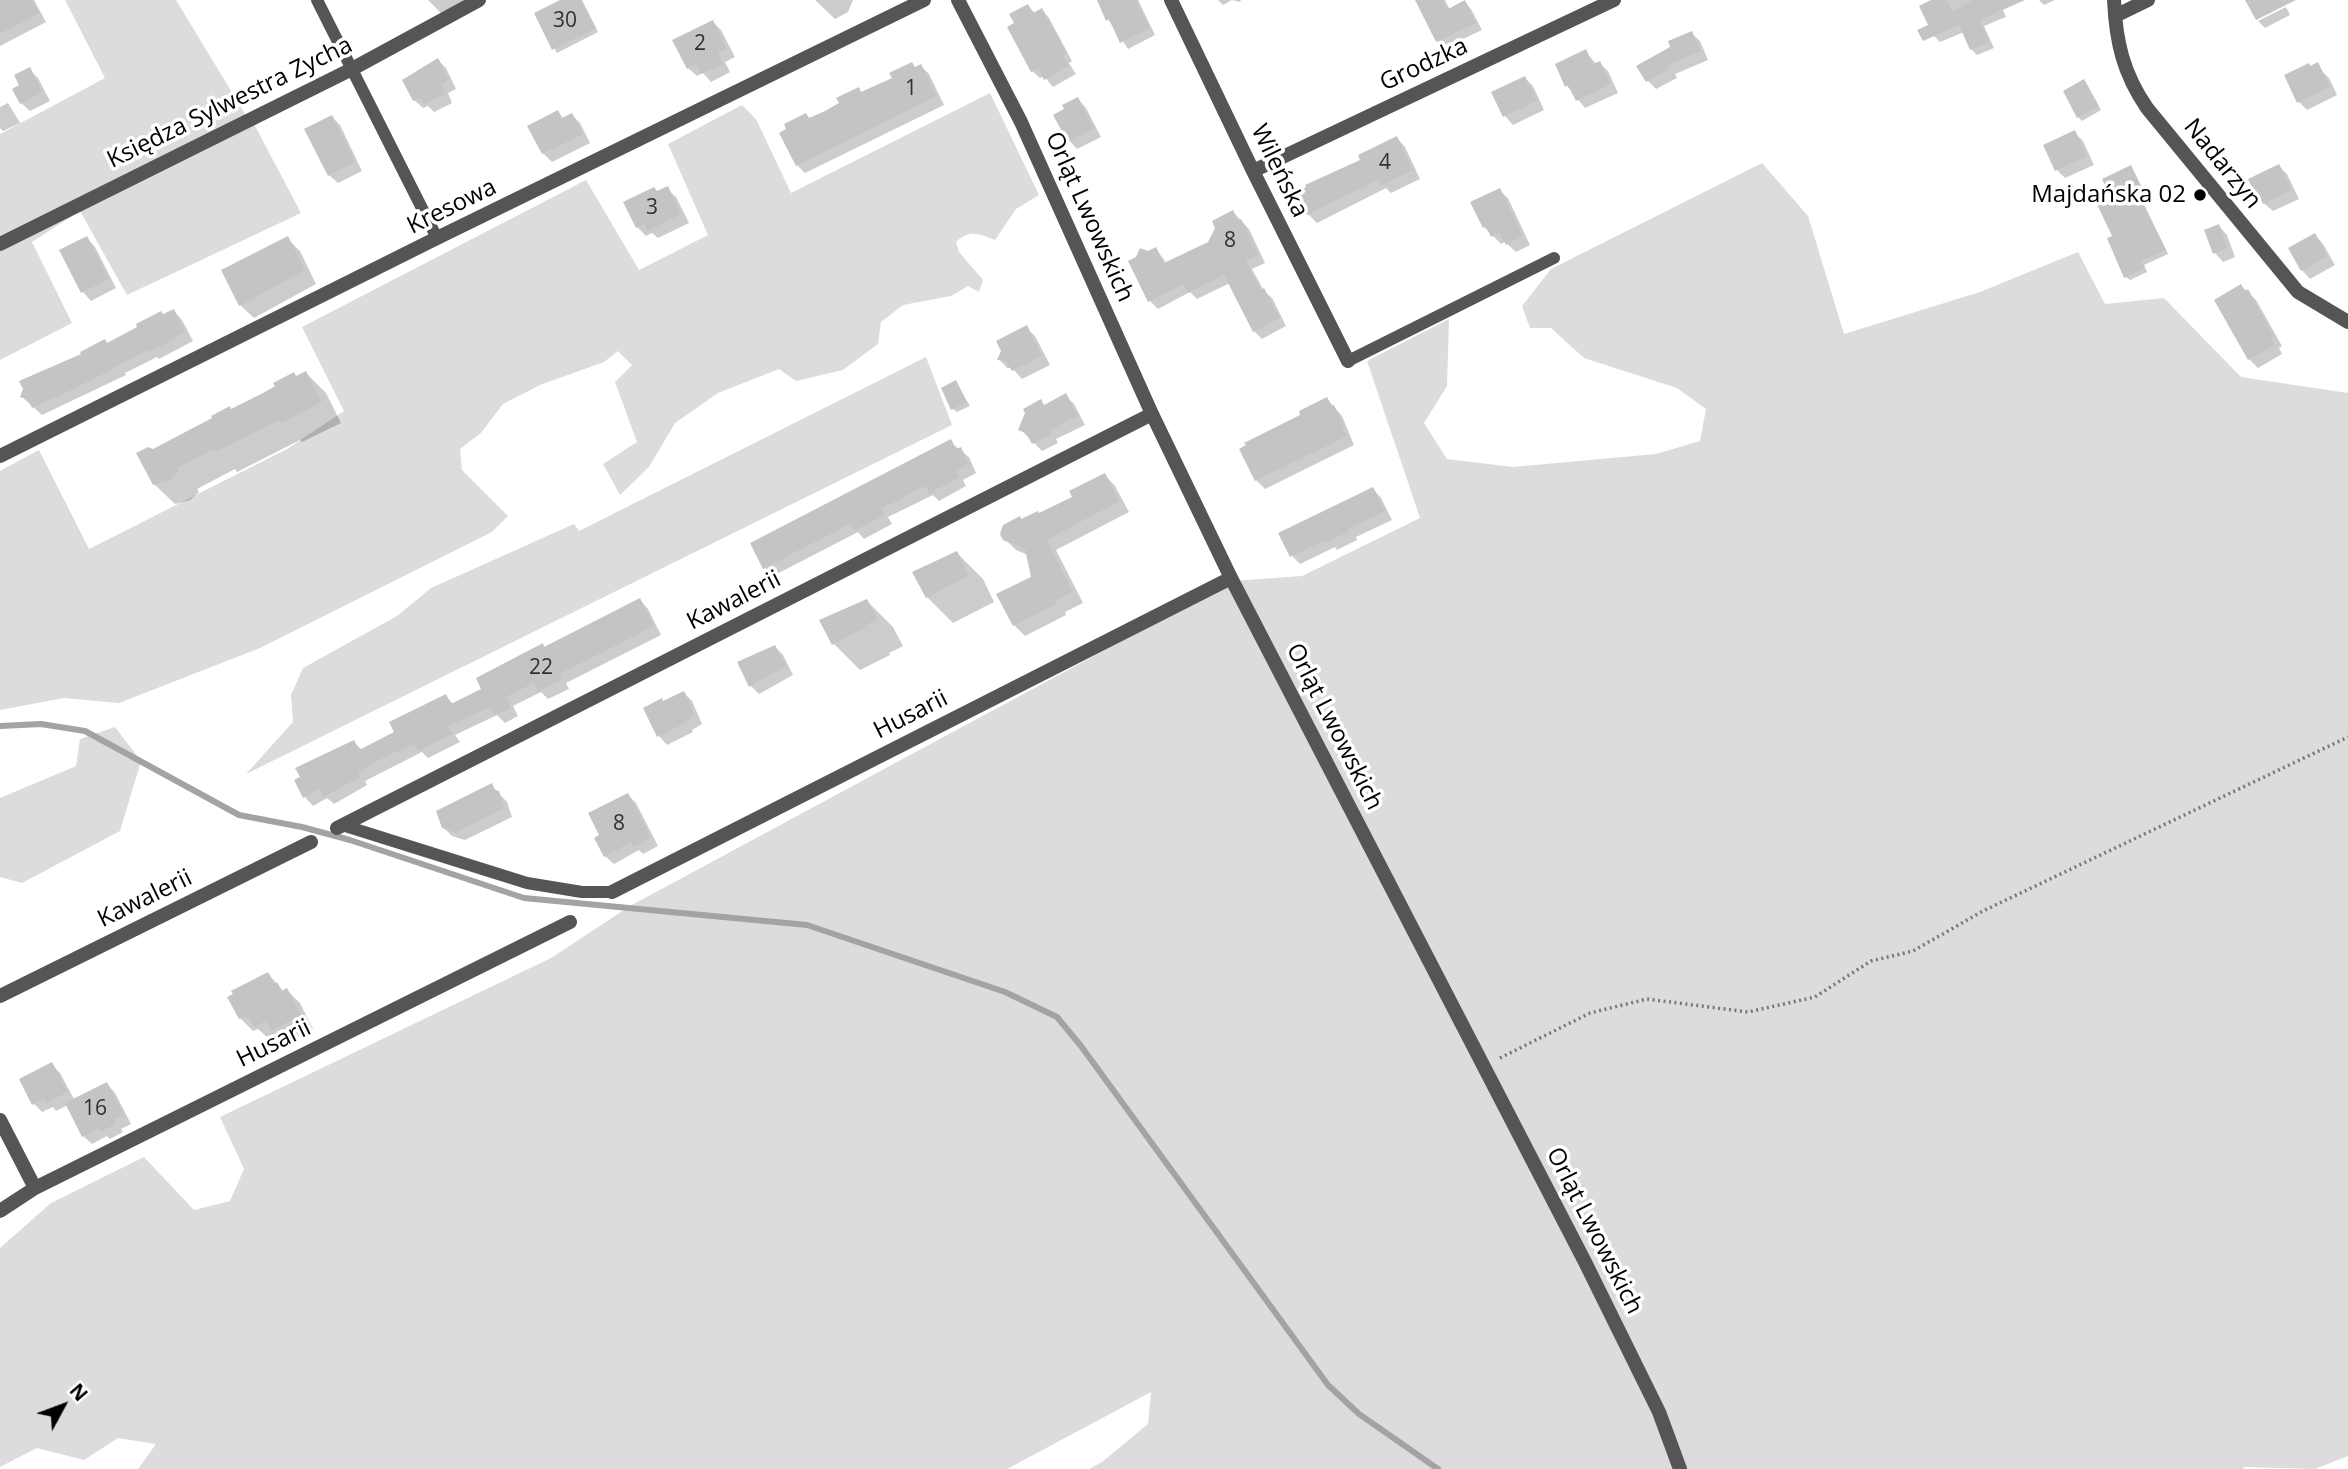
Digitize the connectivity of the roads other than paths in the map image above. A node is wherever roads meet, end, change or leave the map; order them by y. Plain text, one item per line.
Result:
1 (317, 0) edge
2 (479, 0) edge
3 (924, 0) edge
4 (958, 0) edge
5 (1171, 0) edge
6 (1614, 0) edge
7 (2114, 0) edge
8 (2148, 0) edge
9 (2115, 16) junction
10 (352, 69) junction
11 (1253, 171) junction
12 (437, 238) junction
13 (0, 244) edge
14 (1554, 258) dead end
15 (2348, 322) edge
16 (1348, 361) joint
17 (1152, 414) junction
18 (0, 456) edge
19 (1231, 578) junction
20 (339, 826) joint
21 (311, 842) dead end
22 (612, 892) joint
23 (570, 922) dead end
24 (0, 996) edge
25 (0, 1120) edge
26 (35, 1188) junction
27 (0, 1211) edge
28 (1680, 1469) edge

1 - 10 lane
2 - 10 street, Księdza Sylwestra Zycha
3 - 12 street, Kresowa
4 - 17 street, Orląt Lwowskich
5 - 11 street, Wileńska
6 - 11 street, Grodzka
7 - 9 street, Nadarzyn
8 - 9 street
9 - 15 street, Nadarzyn
10 - 12 lane
10 - 13 street, Księdza Sylwestra Zycha
11 - 16 street, Wileńska
12 - 18 street, Kresowa
14 - 16 lane
17 - 19 street, Orląt Lwowskich
17 - 20 street, Kawalerii
19 - 22 street, Husarii
19 - 28 street, Orląt Lwowskich
20 - 22 lane
21 - 24 street, Kawalerii
23 - 26 street, Husarii
25 - 26 street
26 - 27 street, Husarii

